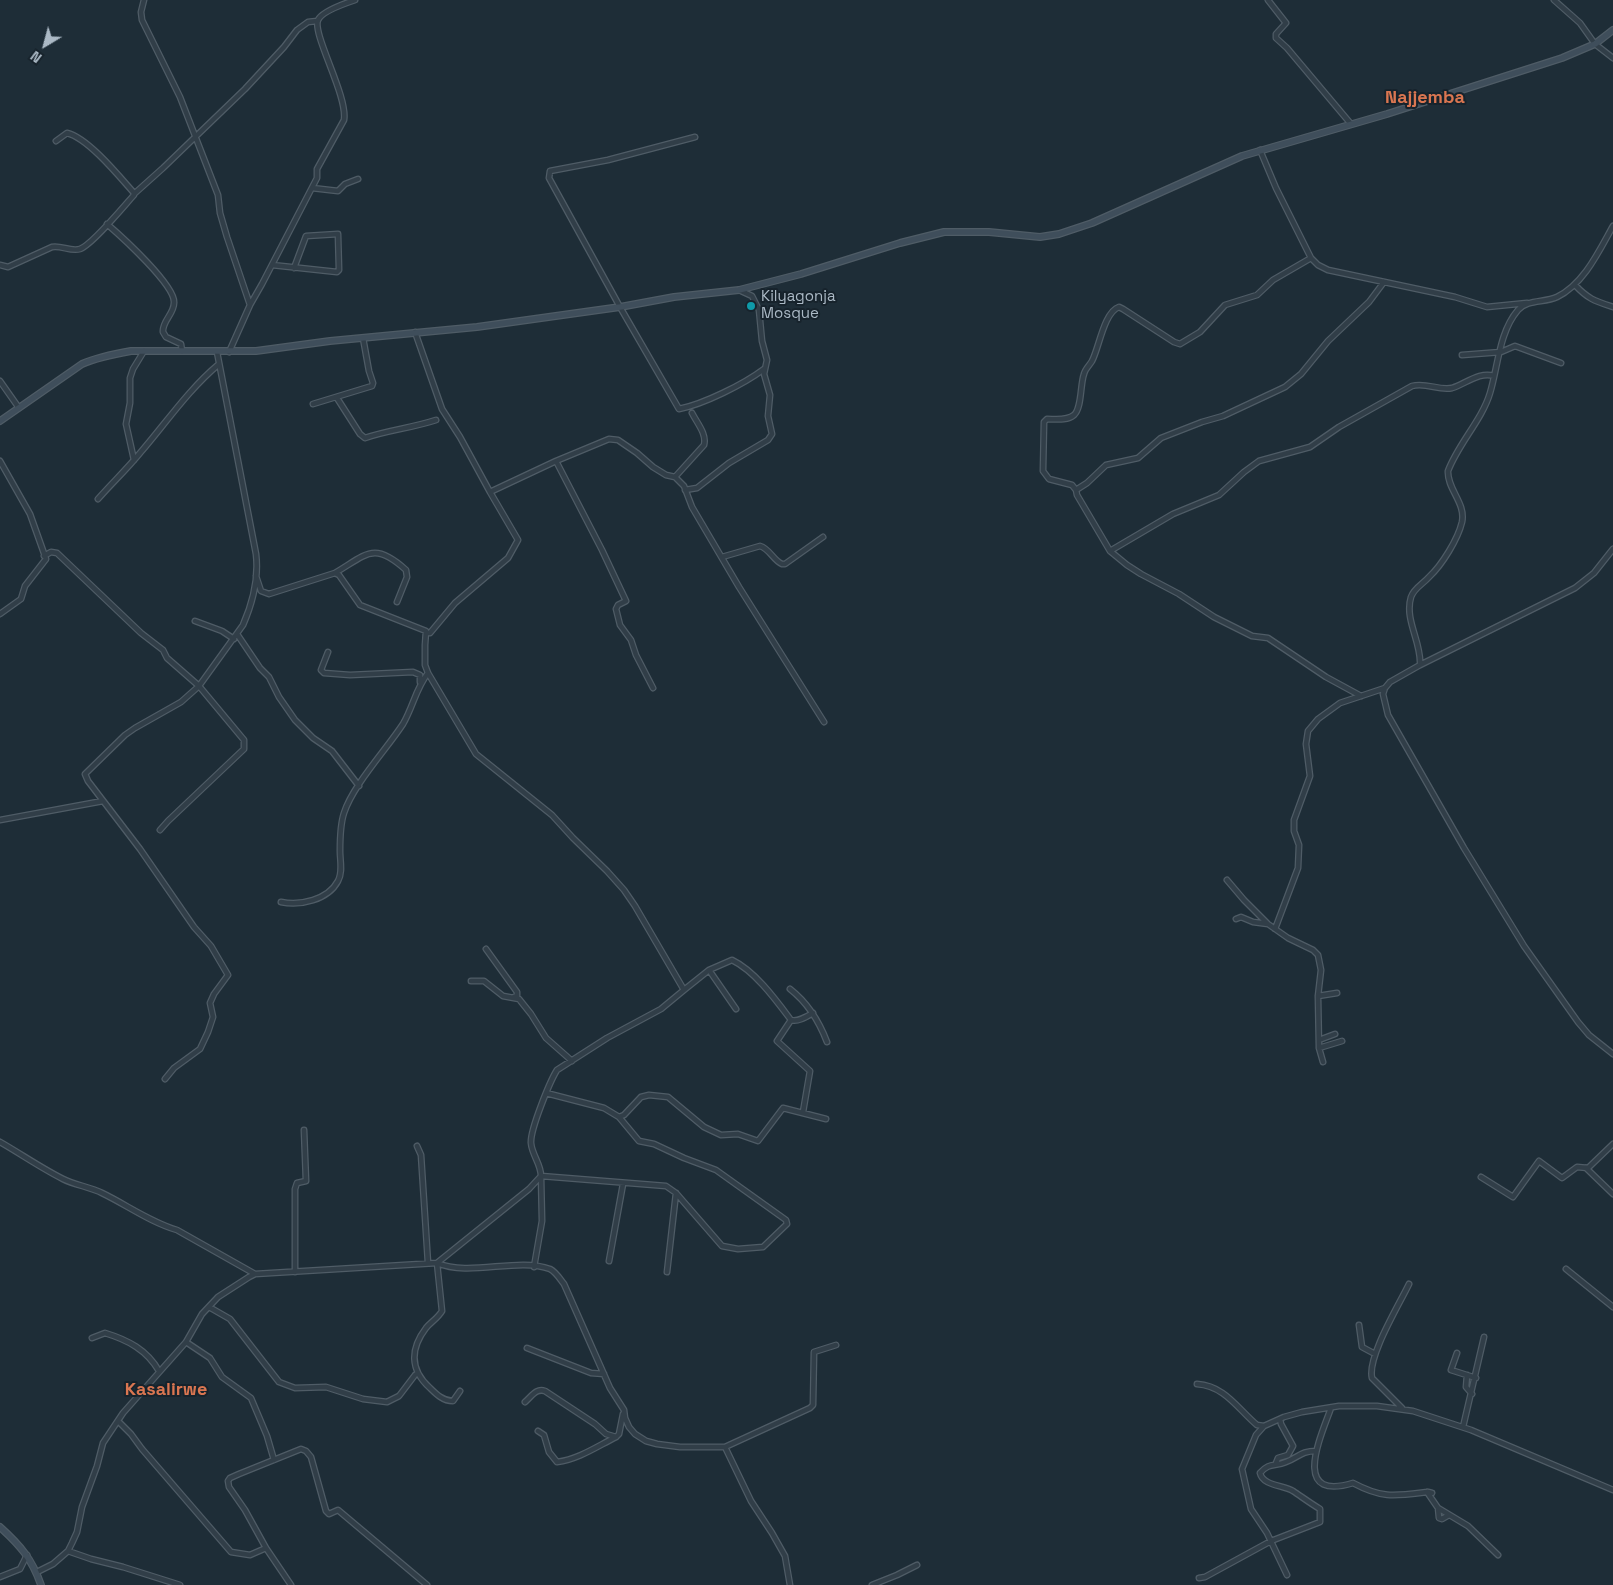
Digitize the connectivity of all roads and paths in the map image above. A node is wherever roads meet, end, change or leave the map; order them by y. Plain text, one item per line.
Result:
1 (144, 0) edge
2 (354, 0) edge
3 (1268, 0) edge
4 (1554, 0) edge
5 (318, 21) junction
6 (1613, 30) edge
7 (1595, 44) junction
8 (1613, 58) edge
9 (1350, 124) junction
10 (195, 137) junction
11 (695, 138) dead end
12 (56, 141) dead end
13 (1260, 150) junction
14 (358, 178) dead end
15 (312, 188) junction
16 (134, 194) junction
17 (107, 224) junction
18 (1613, 226) edge
19 (1311, 258) junction
20 (0, 265) edge
21 (272, 265) junction
22 (294, 268) junction
23 (1384, 282) junction
24 (1575, 285) junction
25 (739, 290) junction
26 (1527, 303) junction
27 (250, 305) junction
28 (620, 307) junction
29 (1613, 307) edge
30 (415, 332) junction
31 (363, 338) junction
32 (144, 351) junction
33 (182, 351) junction
34 (217, 352) junction
35 (230, 352) junction
36 (1501, 352) junction
37 (1462, 355) dead end
38 (1561, 363) dead end
39 (219, 364) junction
40 (764, 369) junction
41 (1494, 376) junction
42 (0, 381) edge
43 (337, 398) junction
44 (313, 404) dead end
45 (19, 408) junction
46 (692, 414) dead end
47 (436, 420) dead end
48 (0, 421) edge
49 (134, 460) junction
50 (0, 461) edge
51 (556, 461) junction
52 (675, 477) junction
53 (685, 490) junction
54 (1076, 490) junction
55 (490, 492) junction
56 (98, 499) dead end
57 (823, 537) dead end
58 (1613, 549) edge
59 (1110, 551) junction
60 (44, 556) junction
61 (722, 557) junction
62 (335, 573) junction
63 (256, 576) junction
64 (397, 602) dead end
65 (0, 614) edge
66 (195, 621) dead end
67 (427, 633) junction
68 (235, 636) junction
69 (328, 652) dead end
70 (1420, 665) junction
71 (428, 672) junction
72 (420, 683) junction
73 (199, 686) junction
74 (653, 688) dead end
75 (1385, 688) junction
76 (1360, 696) junction
77 (824, 722) dead end
78 (359, 786) junction
79 (103, 801) junction
80 (0, 820) edge
81 (160, 830) dead end
82 (1227, 880) dead end
83 (280, 902) dead end
84 (1236, 919) dead end
85 (1268, 924) junction
86 (1275, 929) junction
87 (486, 949) dead end
88 (710, 970) junction
89 (471, 981) dead end
90 (790, 989) dead end
91 (684, 990) junction
92 (1338, 993) dead end
93 (1318, 996) junction
94 (514, 998) junction
95 (736, 1009) dead end
96 (813, 1013) junction
97 (791, 1020) junction
98 (1335, 1034) dead end
99 (1319, 1040) junction
100 (1342, 1041) dead end
101 (827, 1042) dead end
102 (1319, 1048) junction
103 (1613, 1054) edge
104 (572, 1061) junction
105 (1323, 1062) dead end
106 (165, 1078) dead end
107 (546, 1093) junction
108 (803, 1112) junction
109 (619, 1117) junction
110 (826, 1119) dead end
111 (304, 1130) dead end
112 (0, 1142) edge
113 (1613, 1144) edge
114 (417, 1146) dead end
115 (1586, 1168) junction
116 (541, 1176) junction
117 (1481, 1177) dead end
118 (623, 1184) junction
119 (676, 1193) junction
120 (1613, 1194) edge
121 (609, 1261) dead end
122 (437, 1262) junction
123 (428, 1263) junction
124 (534, 1267) junction
125 (1566, 1269) dead end
126 (296, 1272) junction
127 (667, 1272) dead end
128 (255, 1274) junction
129 (1409, 1284) dead end
130 (209, 1306) junction
131 (1613, 1307) edge
132 (1359, 1325) dead end
133 (92, 1338) dead end
134 (1484, 1338) dead end
135 (186, 1342) junction
136 (836, 1345) dead end
137 (527, 1348) dead end
138 (1457, 1353) dead end
139 (1375, 1354) junction
140 (159, 1371) junction
141 (418, 1373) junction
142 (604, 1374) junction
143 (1467, 1375) junction
144 (1476, 1378) junction
145 (1197, 1384) dead end
146 (460, 1391) dead end
147 (1472, 1394) junction
148 (525, 1402) dead end
149 (1331, 1408) junction
150 (1404, 1409) junction
151 (624, 1410) junction
152 (1280, 1419) junction
153 (118, 1421) junction
154 (1264, 1426) junction
155 (1463, 1427) junction
156 (538, 1431) dead end
157 (616, 1437) junction
158 (725, 1447) junction
159 (1316, 1451) junction
160 (274, 1460) junction
161 (1276, 1463) junction
162 (1613, 1490) edge
163 (1438, 1508) junction
164 (1449, 1515) junction
165 (0, 1527) edge
166 (1271, 1542) junction
167 (266, 1548) junction
168 (68, 1551) junction
169 (27, 1555) junction
170 (1498, 1555) dead end
171 (916, 1565) dead end
172 (37, 1572) junction
173 (1287, 1575) dead end
174 (0, 1577) edge
175 (1199, 1578) dead end
176 (41, 1585) edge
177 (180, 1585) edge
178 (291, 1585) edge
179 (426, 1585) edge
180 (790, 1585) edge
181 (872, 1585) edge

1 - 10 street
2 - 5 street
3 - 9 street
4 - 7 street
5 - 10 street
5 - 15 street
6 - 7 street
7 - 8 street
7 - 9 street
9 - 13 street
10 - 16 street
10 - 27 street
11 - 28 street
12 - 16 street
13 - 19 street
13 - 25 street
14 - 15 street
15 - 21 street
16 - 17 street
17 - 20 street
17 - 33 street
18 - 24 street
19 - 23 street
19 - 54 street
21 - 22 street
21 - 27 street
22 - 22 street
23 - 26 street
23 - 54 street
24 - 26 street
24 - 29 street
25 - 28 street
25 - 40 street
26 - 36 street
27 - 35 street
28 - 30 street
28 - 40 street
30 - 31 street
30 - 55 street
31 - 35 street
31 - 43 street
32 - 33 street
32 - 45 street
32 - 49 street
33 - 34 street
34 - 35 street
34 - 39 street
36 - 37 street
36 - 38 street
36 - 41 street
39 - 49 street
39 - 63 street
40 - 53 street
41 - 59 street
41 - 70 street
42 - 45 street
43 - 44 street
43 - 47 street
45 - 48 street
46 - 52 street
49 - 56 street
50 - 60 street
51 - 52 street
51 - 55 street
51 - 74 street
52 - 53 street
53 - 61 street
54 - 59 street
55 - 67 street
57 - 61 street
58 - 70 street
59 - 76 street
60 - 65 street
60 - 73 street
61 - 77 street
62 - 63 street
62 - 64 street
62 - 67 street
63 - 68 street
66 - 68 street
67 - 71 street
68 - 73 street
68 - 78 street
69 - 72 street
70 - 75 street
71 - 72 street
71 - 91 street
72 - 78 street
73 - 79 street
73 - 81 street
75 - 76 street
75 - 103 street
76 - 86 street
78 - 83 street
79 - 80 street
79 - 106 street
82 - 85 street
84 - 85 street
85 - 86 street
86 - 93 street
87 - 94 street
88 - 91 street
88 - 95 street
88 - 97 street
89 - 94 street
90 - 96 street
91 - 104 street
92 - 93 street
93 - 99 street
94 - 104 street
96 - 97 street
96 - 101 street
97 - 108 street
98 - 99 street
99 - 102 street
100 - 102 street
102 - 105 street
104 - 107 street
107 - 109 street
107 - 116 street
108 - 109 street
108 - 110 street
109 - 119 street
111 - 126 street
112 - 128 street
113 - 115 street
114 - 123 street
115 - 117 street
115 - 120 street
116 - 118 street
116 - 122 street
116 - 124 street
118 - 119 street
118 - 121 street
119 - 127 street
122 - 123 street
122 - 124 street
122 - 141 street
123 - 126 street
124 - 142 street
125 - 131 street
126 - 128 street
128 - 130 street
129 - 139 street
130 - 135 street
130 - 141 street
132 - 139 street
133 - 140 street
134 - 144 street
135 - 140 street
135 - 160 street
136 - 158 street
137 - 142 street
138 - 143 street
139 - 150 street
140 - 153 street
141 - 146 street
142 - 151 street
143 - 144 street
143 - 147 street
144 - 147 street
145 - 154 street
147 - 155 street
148 - 157 street
149 - 150 street
149 - 152 street
149 - 159 street
150 - 155 street
151 - 157 street
151 - 158 street
152 - 154 street
152 - 161 street
153 - 167 street
153 - 168 street
154 - 166 street
155 - 162 street
156 - 157 street
158 - 180 street
159 - 161 street
159 - 163 street
160 - 167 street
160 - 179 street
161 - 166 street
163 - 164 street
163 - 164 street
164 - 170 street
165 - 169 street
166 - 173 street
166 - 175 street
167 - 178 street
168 - 172 street
168 - 177 street
169 - 172 street
169 - 174 street
171 - 181 street
172 - 176 street

